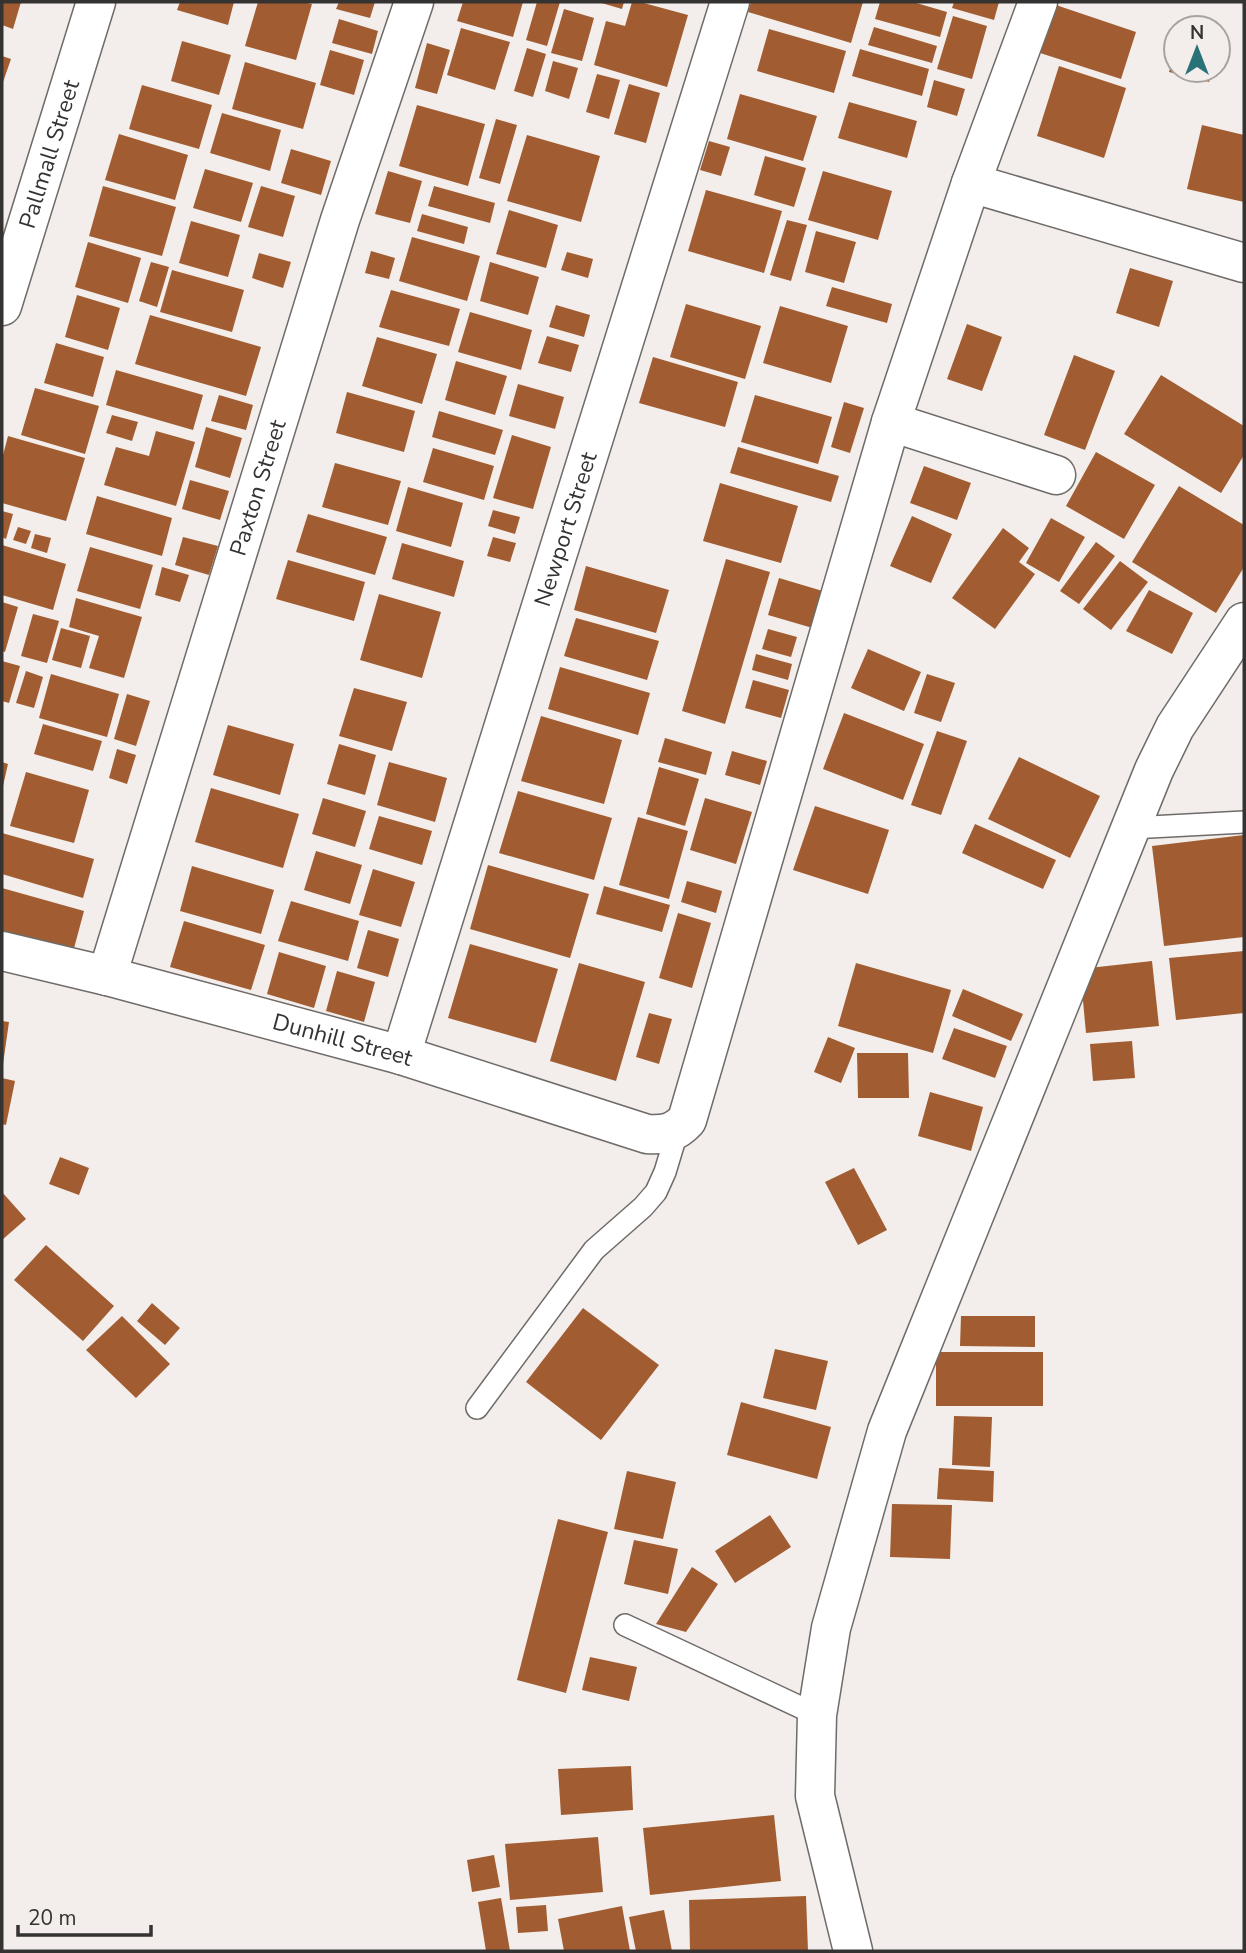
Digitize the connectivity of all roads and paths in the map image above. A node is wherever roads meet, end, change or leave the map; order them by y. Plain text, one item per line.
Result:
1 (96, 2) edge
2 (414, 2) edge
3 (730, 2) edge
4 (1038, 2) edge
5 (971, 183) junction
6 (1244, 263) edge
7 (2, 306) edge
8 (891, 422) junction
9 (1056, 475) dead end
10 (1244, 622) edge
11 (1244, 822) edge
12 (1131, 828) junction
13 (2, 951) edge
14 (107, 976) junction
15 (401, 1055) junction
16 (678, 1129) junction
17 (477, 1408) dead end
18 (625, 1625) dead end
19 (817, 1715) junction
20 (853, 1951) edge

1 - 7 street, Pallmall Street
2 - 14 street, Paxton Street
3 - 15 street, Newport Street
4 - 5 street
5 - 6 street
5 - 8 street
8 - 9 street
8 - 16 street
10 - 12 street
11 - 12 lane
12 - 19 street
13 - 14 street, Dunhill Street
14 - 15 street, Dunhill Street
15 - 16 street, Dunhill Street
16 - 17 lane
18 - 19 lane
19 - 20 street

